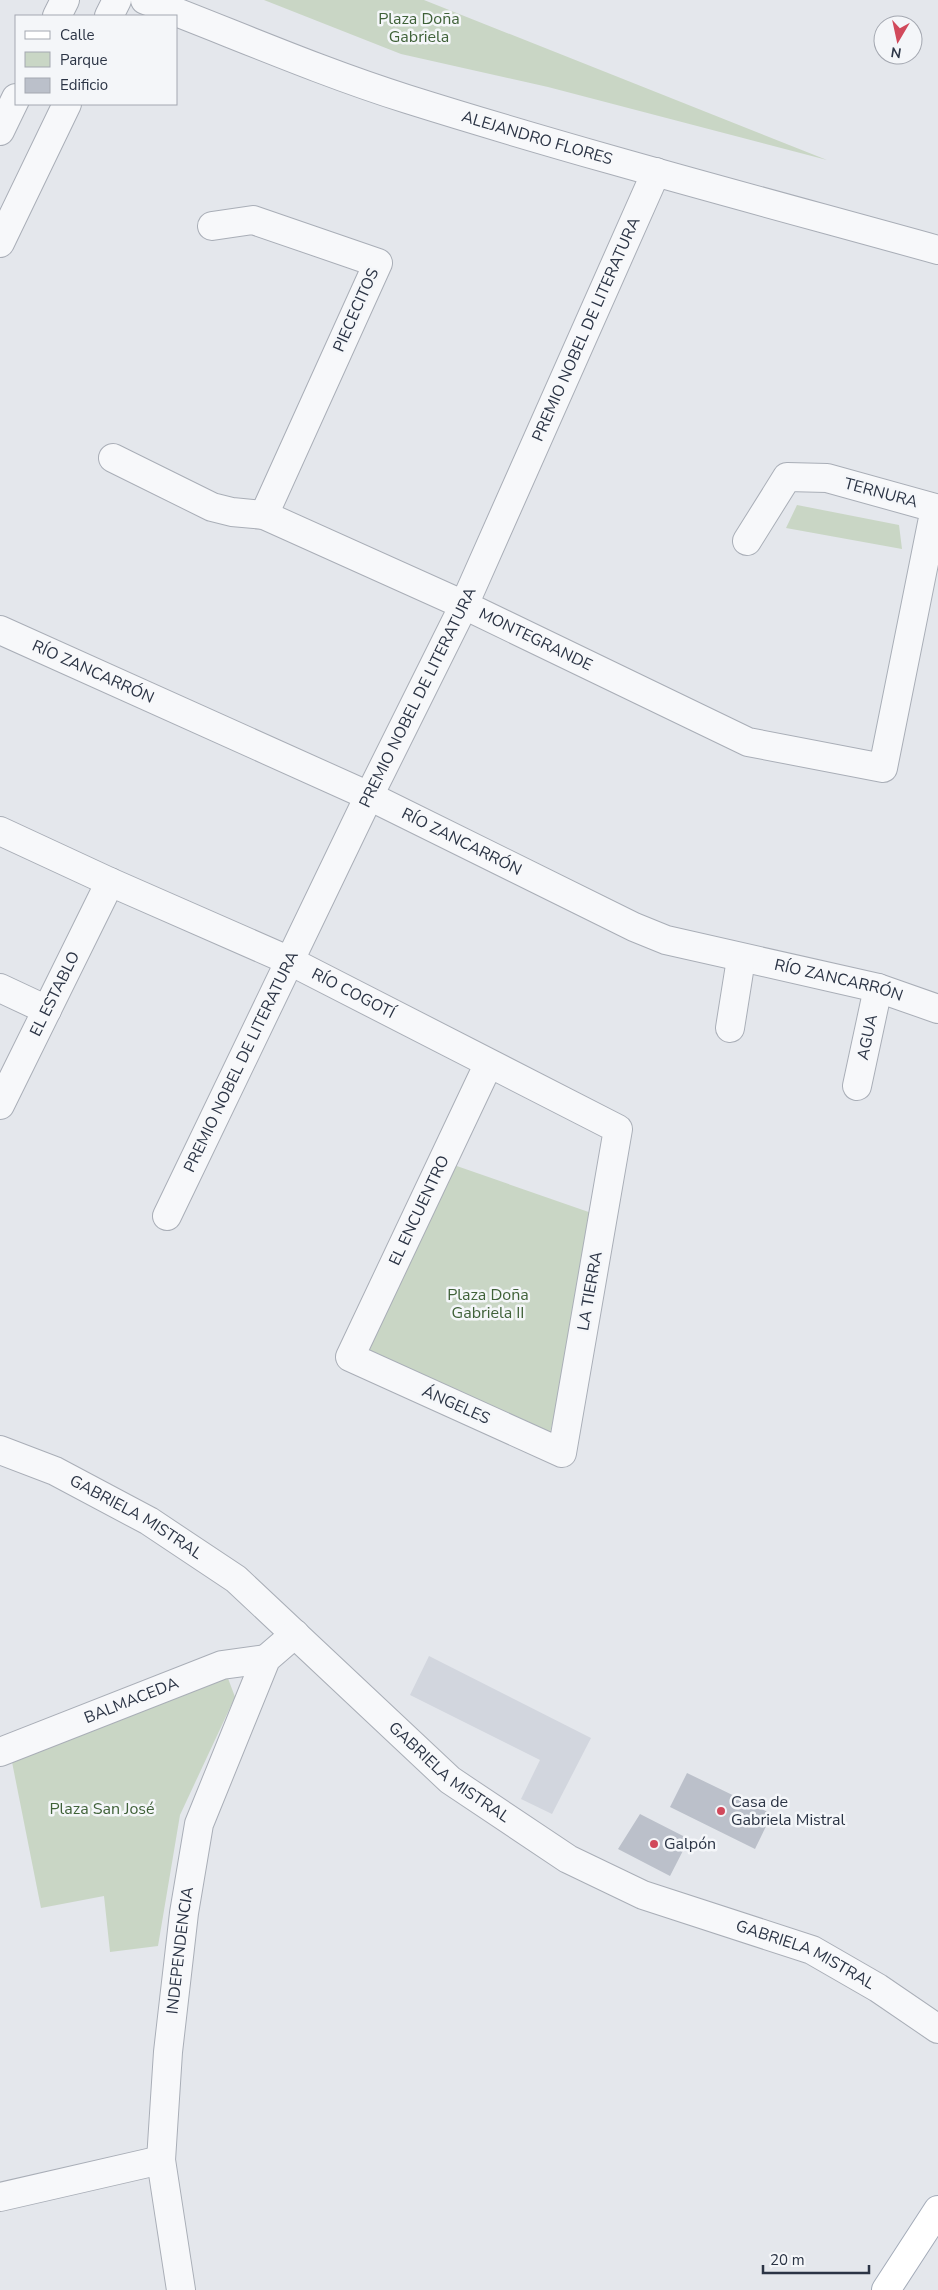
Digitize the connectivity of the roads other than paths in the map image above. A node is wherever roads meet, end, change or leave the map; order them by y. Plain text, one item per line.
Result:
1 (65, 0) edge
2 (117, 0) edge
3 (145, 0) edge
4 (58, 15) edge
5 (110, 15) edge
6 (15, 100) edge
7 (67, 105) edge
8 (0, 131) edge
9 (656, 172) junction
10 (212, 226) dead end
11 (0, 242) edge
12 (938, 250) edge
13 (113, 458) dead end
14 (264, 515) junction
15 (747, 542) dead end
16 (464, 606) junction
17 (0, 630) edge
18 (883, 768) joint
19 (369, 796) junction
20 (0, 831) edge
21 (110, 882) junction
22 (741, 959) junction
23 (290, 962) junction
24 (0, 988) edge
25 (878, 988) junction
26 (938, 1009) edge
27 (47, 1010) junction
28 (730, 1028) dead end
29 (488, 1065) junction
30 (856, 1086) dead end
31 (0, 1105) edge
32 (618, 1129) joint
33 (167, 1216) dead end
34 (350, 1357) joint
35 (0, 1450) edge
36 (562, 1453) joint
37 (294, 1634) junction
38 (266, 1659) junction
39 (0, 1752) edge
40 (938, 2029) edge
41 (161, 2160) junction
42 (0, 2197) edge
43 (938, 2210) edge
44 (181, 2290) edge
45 (886, 2290) edge

1 - 4 street
2 - 5 street
3 - 9 street, ALEJANDRO FLORES
6 - 8 street
7 - 11 street
9 - 12 street, ALEJANDRO FLORES
9 - 16 street, PREMIO NOBEL DE LITERATURA
10 - 14 street, PIECECITOS
13 - 14 street, MONTEGRANDE
14 - 16 street, MONTEGRANDE
15 - 18 street, TERNURA
16 - 18 street, MONTEGRANDE
16 - 19 street, PREMIO NOBEL DE LITERATURA
17 - 19 street, RÍO ZANCARRÓN
19 - 22 street, RÍO ZANCARRÓN
19 - 23 street, PREMIO NOBEL DE LITERATURA
20 - 21 street, RÍO COGOTÍ
21 - 23 street, RÍO COGOTÍ
21 - 27 street, EL ESTABLO
22 - 25 street, RÍO ZANCARRÓN
22 - 28 street
23 - 29 street, RÍO COGOTÍ
23 - 33 street, PREMIO NOBEL DE LITERATURA
24 - 27 street
25 - 26 street, RÍO ZANCARRÓN
25 - 30 street, AGUA
27 - 31 street, EL ESTABLO
29 - 32 street, RÍO COGOTÍ
29 - 34 street, EL ENCUENTRO
32 - 36 street, LA TIERRA
34 - 36 street, ÁNGELES
35 - 37 street, GABRIELA MISTRAL
37 - 38 street, INDEPENDENCIA
37 - 40 street, GABRIELA MISTRAL
38 - 39 street, BALMACEDA
38 - 41 street, INDEPENDENCIA
41 - 42 street
41 - 44 street, INDEPENDENCIA
43 - 45 main road

